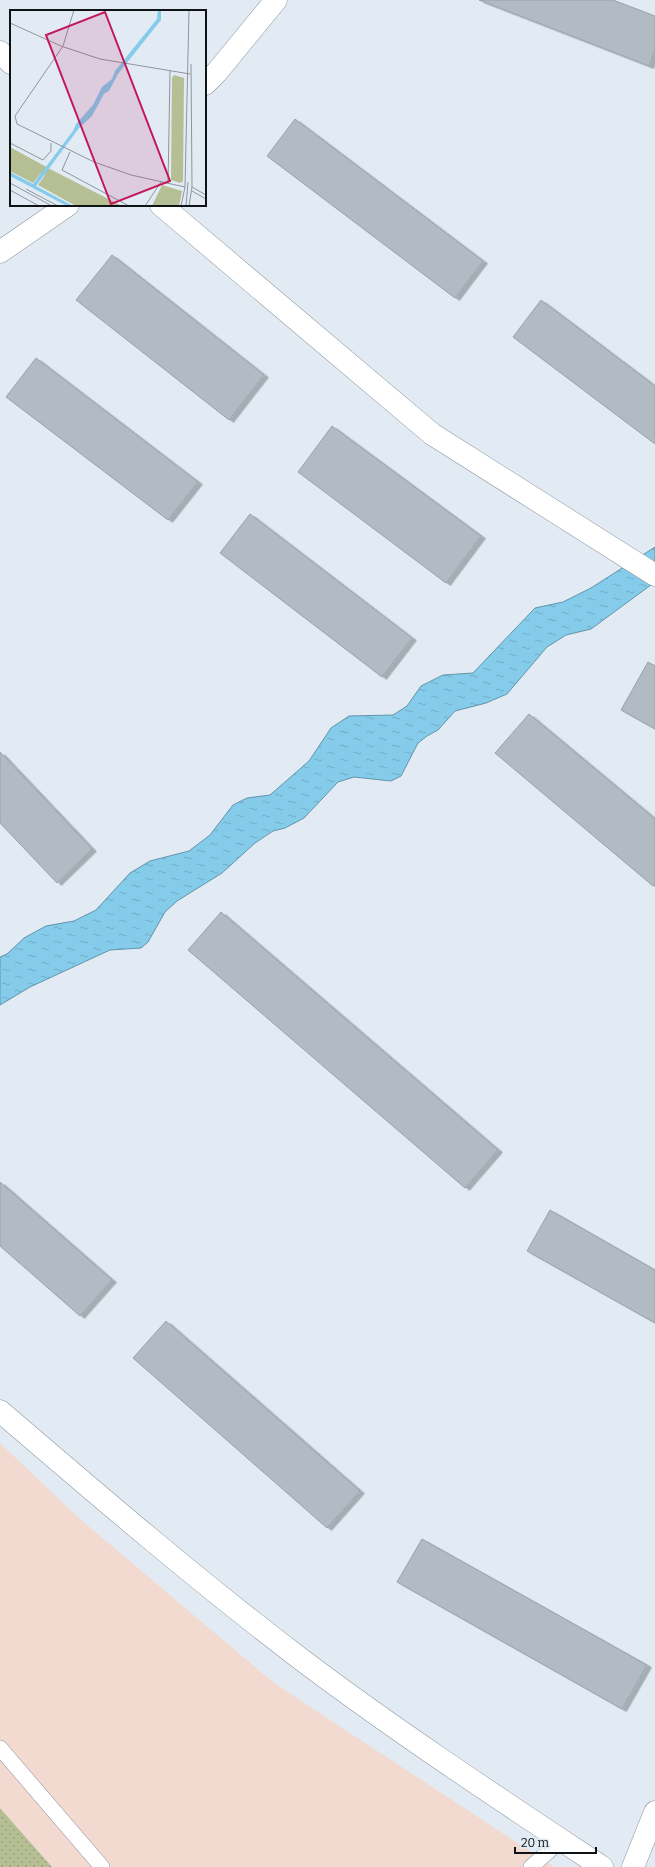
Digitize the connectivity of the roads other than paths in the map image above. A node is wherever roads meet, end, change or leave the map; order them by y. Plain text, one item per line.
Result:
1 (276, 0) edge
2 (0, 52) edge
3 (10, 62) edge
4 (206, 83) edge
5 (67, 206) edge
6 (162, 206) edge
7 (0, 252) edge
8 (655, 575) edge
9 (0, 1411) edge
10 (0, 1748) edge
11 (655, 1812) edge
12 (561, 1840) junction
13 (102, 1867) edge
14 (531, 1867) edge
15 (602, 1867) edge
16 (633, 1867) edge

1 - 4 street
2 - 3 street
5 - 7 street
6 - 8 street
9 - 12 street
10 - 13 lane
11 - 16 street
12 - 14 lane
12 - 15 street

